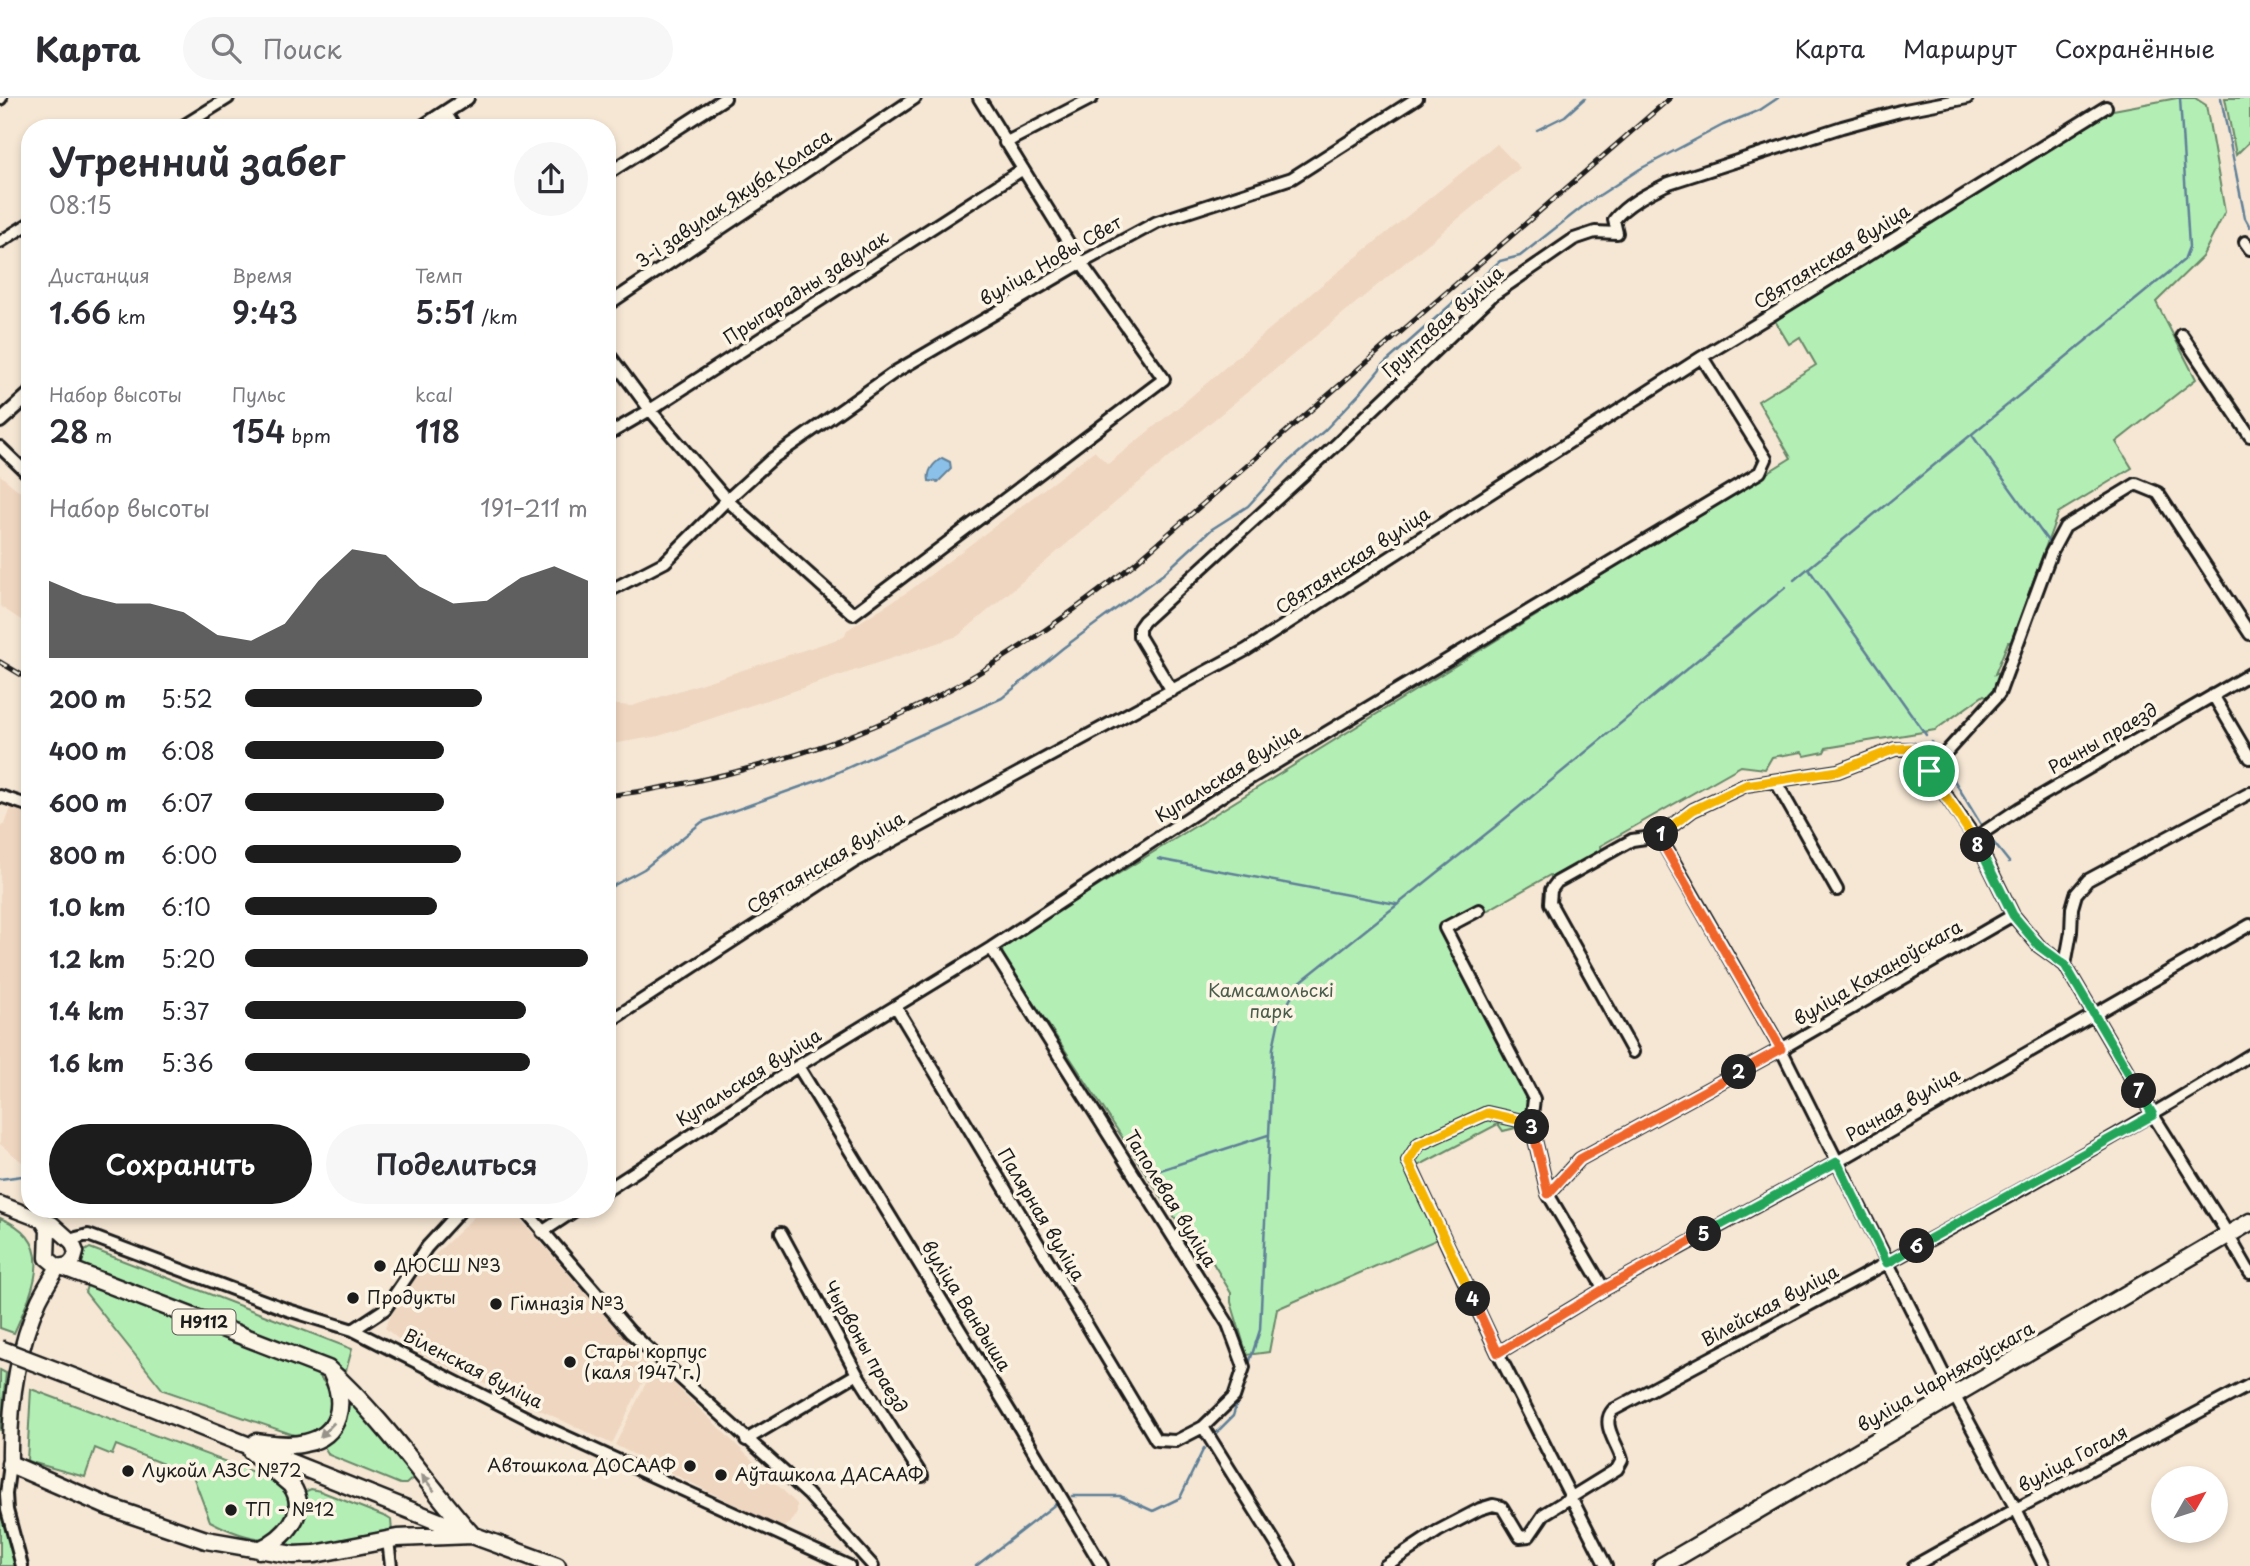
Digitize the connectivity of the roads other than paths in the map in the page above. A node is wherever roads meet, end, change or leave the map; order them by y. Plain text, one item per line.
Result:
1 (228, 98) edge
2 (467, 98) edge
3 (724, 98) edge
4 (915, 98) edge
5 (979, 98) edge
6 (1092, 98) edge
7 (1417, 98) edge
8 (1967, 98) edge
9 (2106, 107) dead end
10 (445, 112) junction
11 (194, 119) edge
12 (434, 119) edge
13 (449, 119) edge
14 (1005, 143) junction
15 (616, 168) edge
16 (1023, 170) junction
17 (21, 229) edge
18 (0, 242) edge
19 (1081, 264) junction
20 (616, 299) edge
21 (2182, 335) dead end
22 (1702, 357) junction
23 (616, 364) edge
24 (21, 402) edge
25 (650, 410) junction
26 (0, 421) edge
27 (616, 430) edge
28 (2250, 436) edge
29 (0, 447) edge
30 (21, 467) edge
31 (727, 500) junction
32 (616, 587) edge
33 (2250, 634) edge
34 (2250, 674) edge
35 (1172, 691) junction
36 (2213, 695) junction
37 (2250, 758) edge
38 (1929, 771) junction
39 (1776, 782) junction
40 (2250, 793) edge
41 (0, 796) edge
42 (21, 803) edge
43 (1658, 836) junction
44 (1975, 838) junction
45 (1837, 890) dead end
46 (1479, 910) dead end
47 (2013, 915) junction
48 (2250, 925) edge
49 (991, 948) junction
50 (2065, 965) junction
51 (896, 1007) junction
52 (2094, 1016) junction
53 (616, 1017) edge
54 (1781, 1049) junction
55 (1633, 1052) dead end
56 (2250, 1055) edge
57 (798, 1066) junction
58 (2153, 1115) junction
59 (1531, 1123) junction
60 (1837, 1162) junction
61 (616, 1184) edge
62 (1548, 1194) junction
63 (0, 1204) edge
64 (21, 1212) edge
65 (37, 1218) edge
66 (454, 1218) edge
67 (531, 1218) edge
68 (564, 1218) edge
69 (47, 1222) junction
70 (2250, 1222) edge
71 (542, 1232) junction
72 (781, 1233) dead end
73 (2228, 1235) junction
74 (69, 1240) junction
75 (49, 1243) junction
76 (1887, 1263) junction
77 (63, 1268) junction
78 (2250, 1273) edge
79 (1604, 1289) junction
80 (353, 1330) junction
81 (0, 1349) edge
82 (1498, 1353) junction
83 (328, 1369) junction
84 (857, 1374) junction
85 (2250, 1385) edge
86 (1954, 1395) junction
87 (1203, 1427) junction
88 (237, 1440) junction
89 (746, 1440) junction
90 (1156, 1440) joint
91 (10, 1464) junction
92 (922, 1476) dead end
93 (1572, 1497) junction
94 (2017, 1509) junction
95 (472, 1535) junction
96 (388, 1540) junction
97 (259, 1550) junction
98 (867, 1563) edge
99 (22, 1566) edge
100 (391, 1566) edge
101 (557, 1566) edge
102 (849, 1566) edge
103 (1102, 1566) edge
104 (1290, 1566) edge
105 (1385, 1566) edge
106 (1606, 1566) edge
107 (1662, 1566) edge
108 (1914, 1566) edge
109 (2044, 1566) edge

1 - 11 street
2 - 10 street
3 - 15 street
4 - 20 street, 3-і завулак Якуба Коласа
5 - 14 street
6 - 14 street
7 - 19 street, вуліца Новы Свет
8 - 35 street, Грунтавая вуліца
9 - 22 street, Святаянская вуліца
10 - 12 street
10 - 13 street
14 - 16 street
16 - 19 street
16 - 25 street, Прыгарадны завулак
17 - 18 street
19 - 31 street, вуліца Новы Свет
19 - 31 street
21 - 28 street
22 - 35 street, Святаянская вуліца
22 - 49 street, Купальская вуліца
23 - 25 street
24 - 26 street
25 - 27 street, Прыгарадны завулак
25 - 31 street
29 - 30 street
31 - 32 street, вуліца Новы Свет
33 - 38 street
34 - 36 street, Рачны праезд
35 - 53 street, Святаянская вуліца
36 - 37 street
36 - 44 street, Рачны праезд
38 - 39 street
38 - 44 street
39 - 43 street
39 - 45 street
40 - 50 street
41 - 42 street
43 - 54 street
43 - 55 street
44 - 47 street
46 - 59 street
47 - 50 street
47 - 54 street, вуліца Каханоўскага
48 - 52 street, Рачная вуліца
49 - 51 street, Купальская вуліца
49 - 87 street, Таполевая вуліца
50 - 52 street
51 - 57 street, Купальская вуліца
51 - 90 street, Палярная вуліца
52 - 58 street
52 - 60 street, Рачная вуліца
54 - 60 street
54 - 62 street, вуліца Каханоўскага
56 - 58 street, Вілейская вуліца
57 - 61 street, Купальская вуліца
57 - 103 street, вуліца Вандыша
58 - 73 street
58 - 76 street, Вілейская вуліца
59 - 62 street
59 - 82 street
60 - 76 street
60 - 79 street, Рачная вуліца
62 - 79 street
63 - 64 main road
65 - 69 main road
66 - 80 street
67 - 71 street
68 - 71 street
69 - 74 main road
69 - 75 main road
70 - 73 main road, вуліца Чарняхоўскага
71 - 89 street
72 - 84 street, Чырвоны праезд
73 - 78 street
73 - 86 main road, вуліца Чарняхоўскага
74 - 75 main road
74 - 77 main road
74 - 80 street, Віленская вуліца
75 - 77 main road
76 - 86 street
76 - 93 street, Вілейская вуліца
77 - 83 main road, Н9112
77 - 91 main road
79 - 82 street, Рачная вуліца
80 - 102 street, Віленская вуліца
81 - 88 main road, bridge
82 - 93 street
83 -> 88 main road
95 -> 83 main road, Н9112
84 - 89 street
84 - 92 street, Чырвоны праезд
85 - 94 street, вуліца Гогаля
86 - 94 street
86 - 107 main road, вуліца Чарняхоўскага
87 - 90 street, Таполевая вуліца
87 - 104 street
88 - 95 main road
88 - 97 main road
89 - 98 street
91 - 97 main road
91 - 99 street
93 - 105 street, Вілейская вуліца
93 - 106 street
94 - 108 street, вуліца Гогаля
94 - 109 street
95 - 96 main road
95 - 101 main road
96 - 97 main road
96 - 100 street

